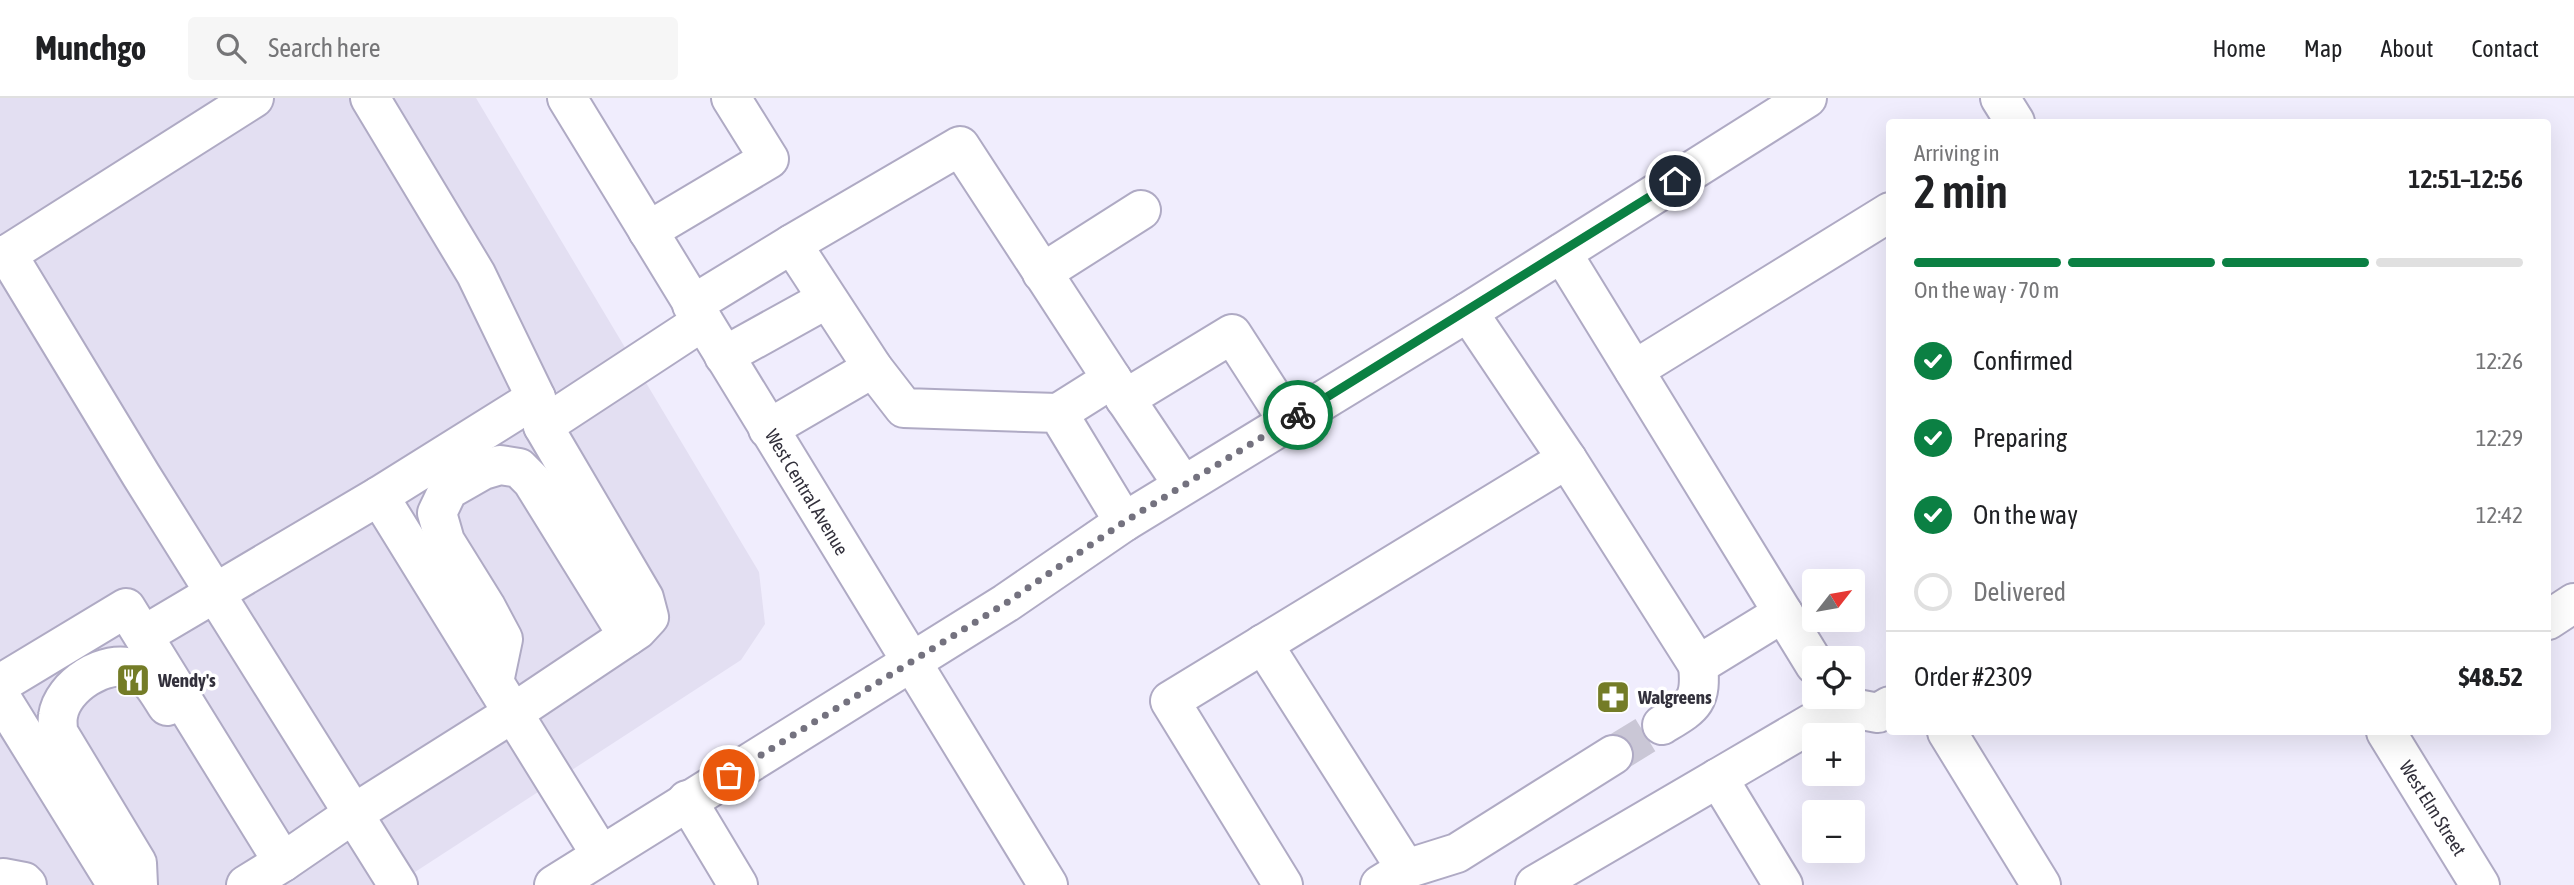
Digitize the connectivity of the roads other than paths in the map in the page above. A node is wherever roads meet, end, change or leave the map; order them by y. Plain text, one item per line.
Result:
1 (254, 98) edge
2 (370, 98) edge
3 (566, 98) edge
4 (731, 98) edge
5 (1807, 98) edge
6 (2000, 98) edge
7 (2013, 119) edge
8 (1140, 210) dead end
9 (1886, 214) edge
10 (648, 231) junction
11 (792, 244) junction
12 (1562, 253) junction
13 (4, 257) edge
14 (1042, 273) junction
15 (827, 299) junction
16 (1468, 312) junction
17 (697, 313) junction
18 (724, 356) junction
19 (873, 368) junction
20 (1634, 370) junction
21 (1119, 389) junction
22 (540, 412) junction
23 (1058, 413) junction
24 (1287, 421) junction
25 (768, 429) junction
26 (1566, 459) junction
27 (1183, 485) junction
28 (379, 496) junction
29 (1124, 522) junction
30 (215, 592) junction
31 (2574, 603) edge
32 (1783, 613) junction
33 (2551, 618) edge
34 (144, 635) junction
35 (628, 636) junction
36 (1263, 644) junction
37 (1803, 646) edge
38 (911, 662) junction
39 (1698, 665) junction
40 (0, 684) edge
41 (0, 696) edge
42 (503, 698) junction
43 (1886, 708) edge
44 (1825, 709) edge
45 (1864, 709) edge
46 (1662, 725) tunnel mouth
47 (1949, 735) edge
48 (2388, 735) edge
49 (1613, 755) tunnel mouth
50 (228, 774) junction
51 (1718, 778) junction
52 (687, 800) junction
53 (353, 814) junction
54 (601, 855) junction
55 (283, 862) junction
56 (1393, 877) edge
57 (117, 885) edge
58 (138, 885) edge
59 (246, 885) edge
60 (398, 885) edge
61 (554, 885) edge
62 (738, 885) edge
63 (1048, 885) edge
64 (1283, 885) edge
65 (1535, 885) edge
66 (1783, 885) edge
67 (2041, 885) edge
68 (2480, 885) edge

1 - 13 main road
2 - 22 main road
3 - 10 main road, West Central Avenue
4 - 10 main road
5 - 12 main road
6 - 7 main road
8 - 14 main road
9 - 20 main road
10 - 17 main road, West Central Avenue
11 - 14 main road
11 - 15 main road
11 - 17 main road
12 - 16 main road
12 - 20 main road
13 - 30 main road
14 - 21 main road
15 - 18 main road
15 - 19 main road
16 - 24 main road
16 - 26 main road
17 - 18 main road, West Central Avenue
17 - 22 main road
18 - 25 main road, West Central Avenue
19 - 23 main road
19 - 25 main road
20 - 32 main road
21 - 23 main road
21 - 24 main road
21 - 27 main road
22 - 28 main road
22 - 35 main road
23 - 29 main road
24 - 27 main road
25 - 38 main road, West Central Avenue
26 - 36 main road
26 - 39 main road
27 - 29 main road
28 - 30 main road
28 - 42 main road
29 - 38 main road
30 - 34 main road
30 - 53 main road
31 - 33 main road
32 - 37 main road
32 - 39 main road
34 - 40 main road
34 - 50 main road
35 - 42 main road
35 - 42 main road
36 - 56 main road
36 - 64 main road
38 - 52 main road
38 - 63 main road, West Central Avenue
39 - 46 main road
41 - 57 main road
42 - 53 main road
42 - 54 main road
43 - 45 main road
44 - 51 main road
47 - 67 main road
48 - 68 main road, West Elm Street
49 - 56 main road
50 - 55 main road
50 - 58 main road
51 - 65 main road
51 - 66 main road
52 - 54 main road
52 - 62 main road
53 - 55 main road
53 - 60 main road
54 - 61 main road
55 - 59 main road

